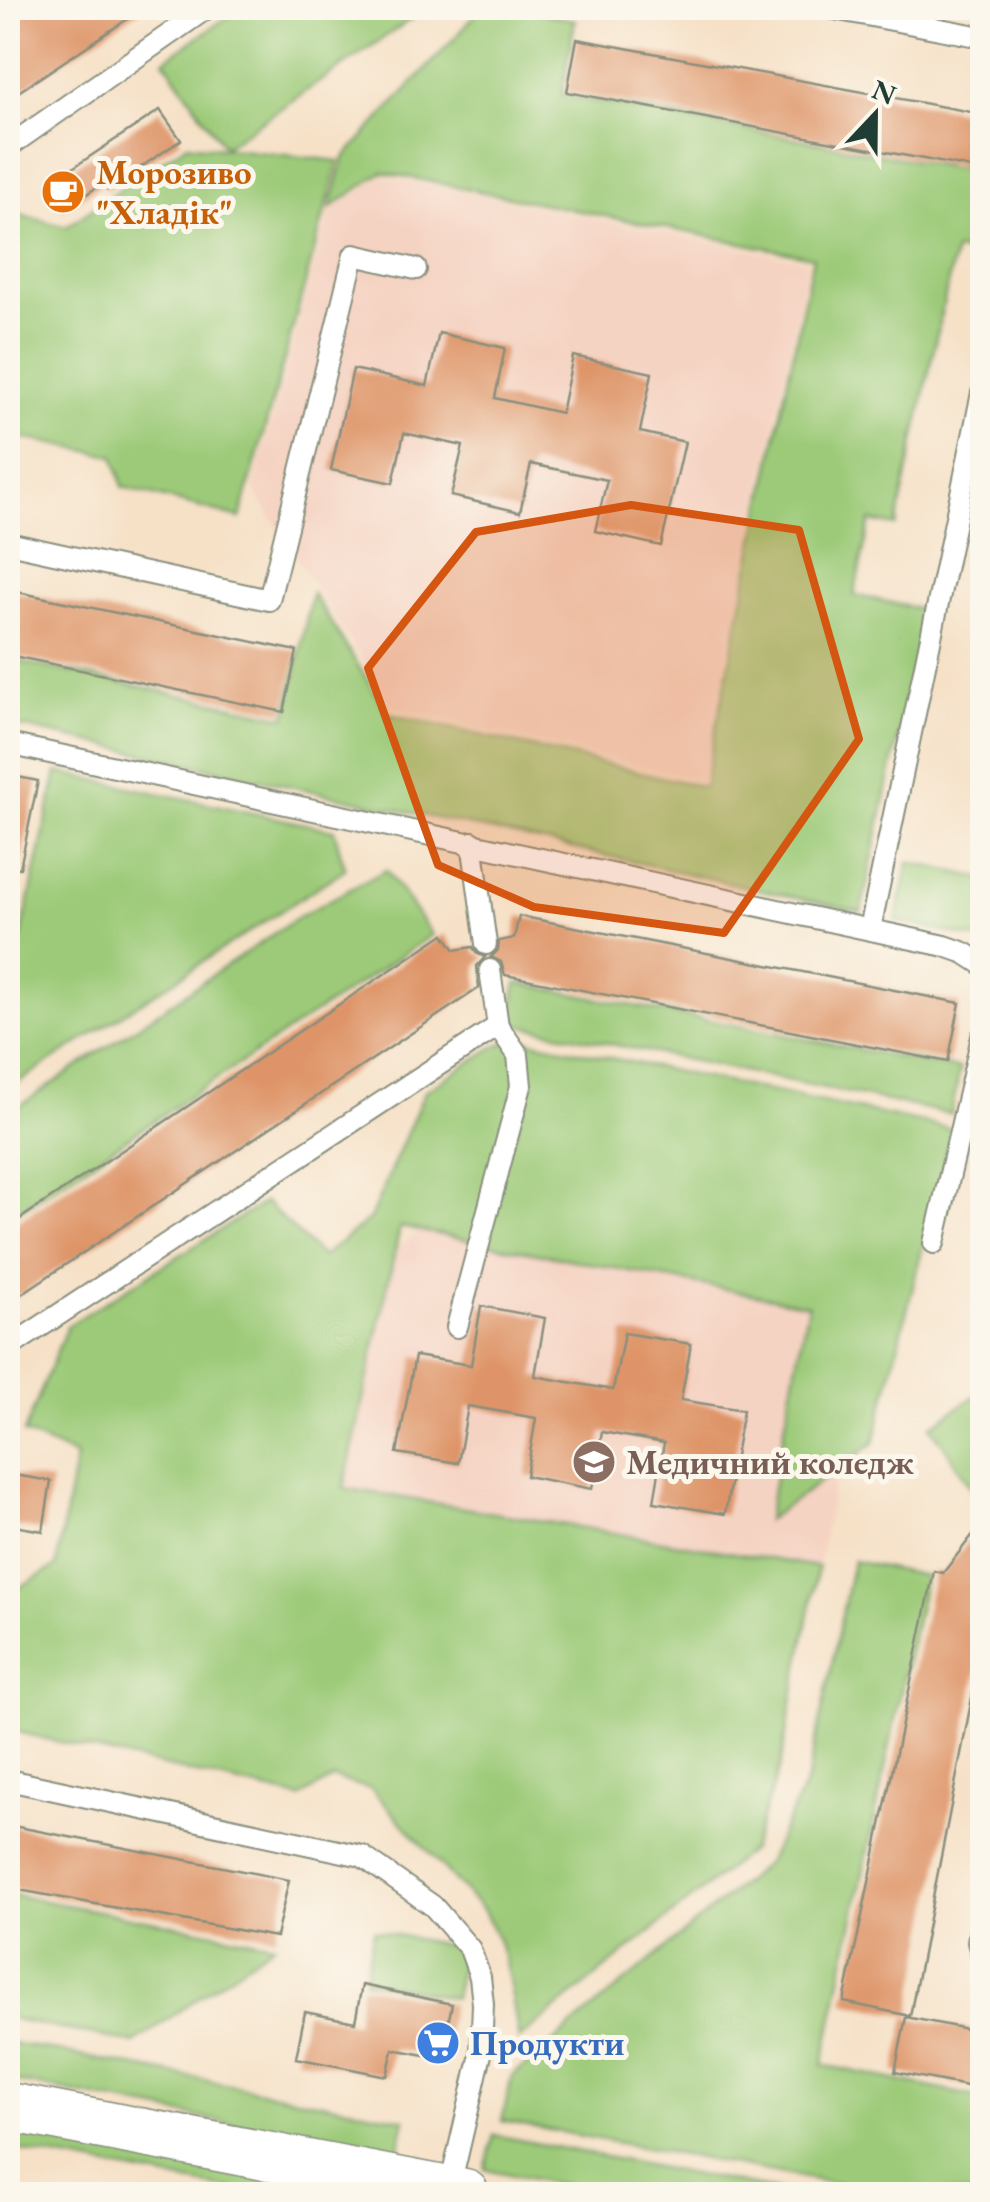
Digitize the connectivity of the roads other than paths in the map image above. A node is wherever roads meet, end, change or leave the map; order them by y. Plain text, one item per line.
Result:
1 (208, 8) edge
2 (829, 8) edge
3 (982, 37) edge
4 (8, 147) edge
5 (416, 269) dead end
6 (982, 393) edge
7 (8, 543) edge
8 (8, 744) edge
9 (472, 842) junction
10 (870, 929) junction
11 (486, 944) dead end
12 (982, 964) edge
13 (490, 970) dead end
14 (498, 1026) junction
15 (982, 1037) edge
16 (934, 1244) dead end
17 (456, 1327) dead end
18 (8, 1348) edge
19 (8, 1780) edge
20 (982, 1915) edge
21 (982, 1956) edge
22 (8, 2107) edge
23 (457, 2193) edge

1 - 4 lane
2 - 3 lane
5 - 7 lane
6 - 10 lane
8 - 9 lane
9 - 10 lane
9 - 11 lane
10 - 12 lane
13 - 14 lane
14 - 17 lane
14 - 18 lane
15 - 16 lane
19 - 23 lane
20 - 21 lane
22 - 23 street

